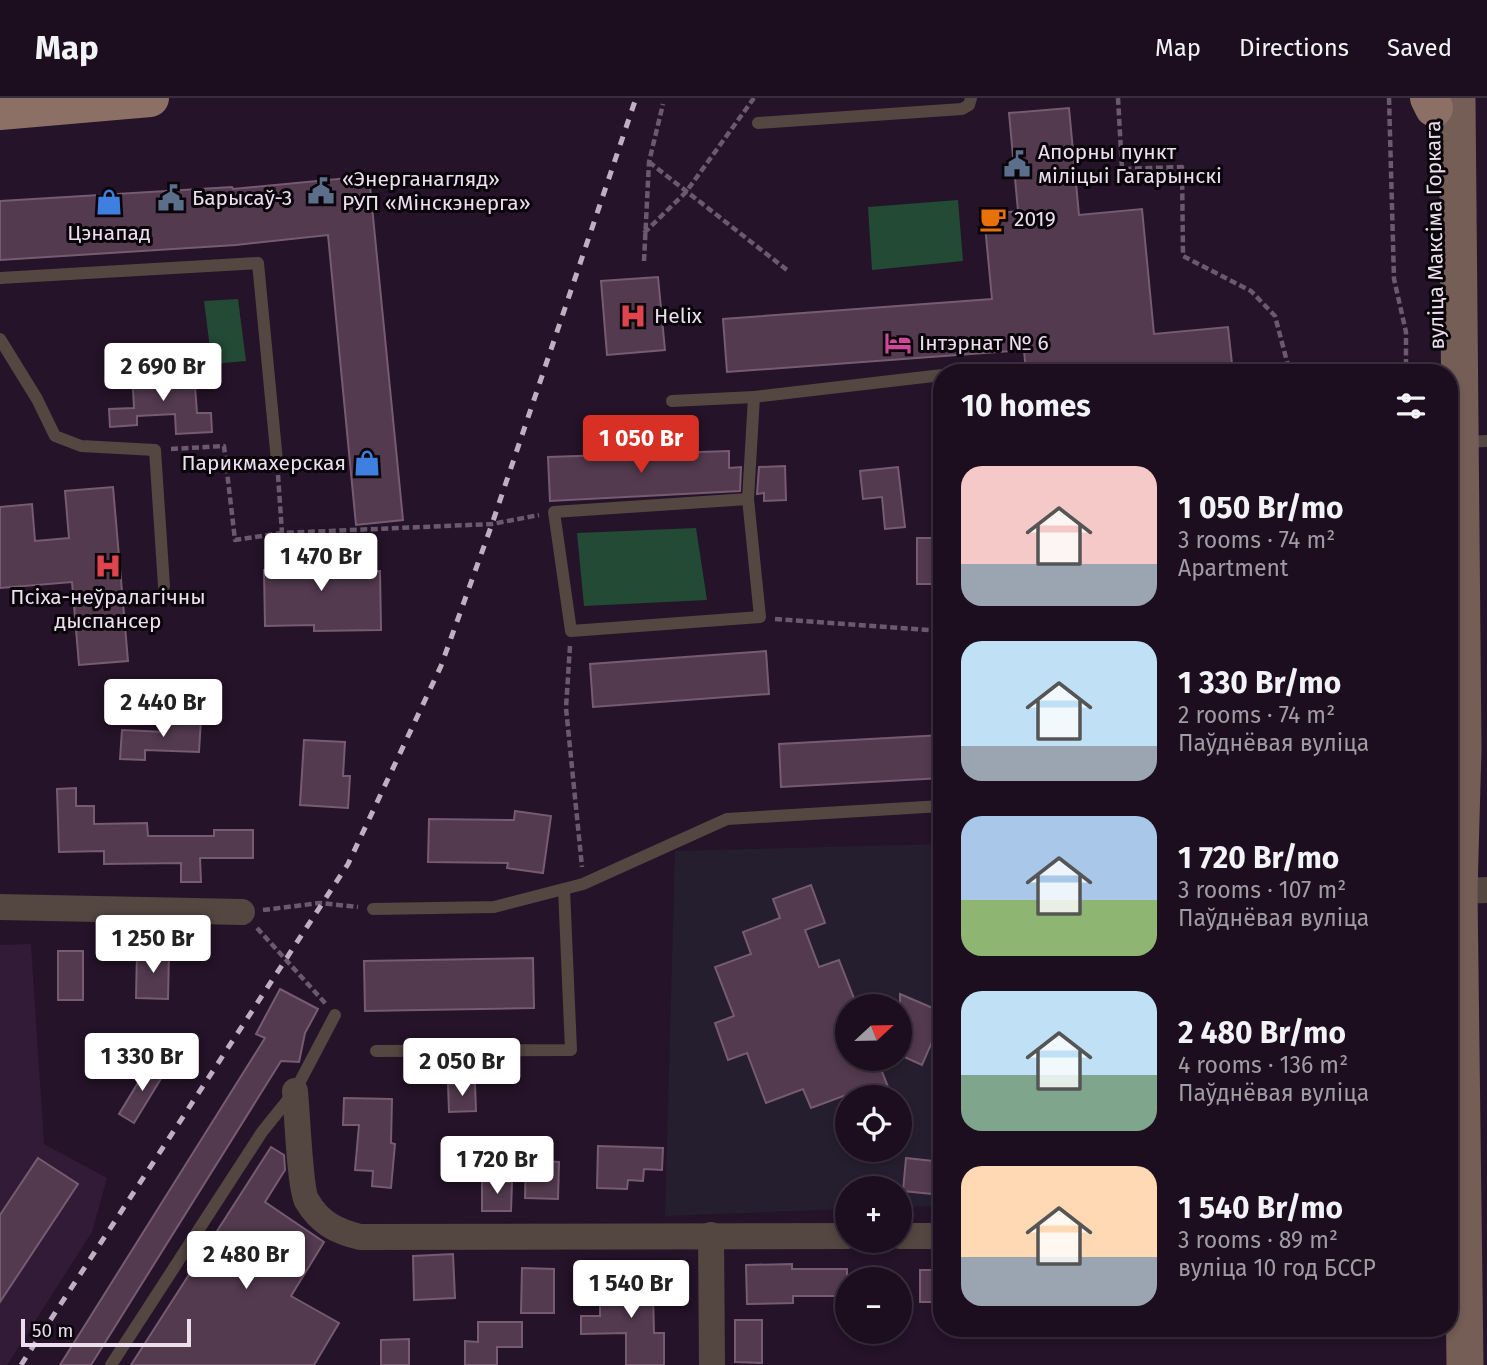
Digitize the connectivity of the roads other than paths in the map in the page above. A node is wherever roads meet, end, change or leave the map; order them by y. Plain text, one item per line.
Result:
1 (150, 98) edge
2 (971, 98) edge
3 (1438, 100) edge
4 (0, 111) edge
5 (758, 123) dead end
6 (0, 278) edge
7 (0, 339) edge
8 (1437, 364) edge
9 (933, 376) edge
10 (754, 397) junction
11 (672, 401) dead end
12 (1465, 442) edge
13 (277, 461) road end
14 (748, 499) junction
15 (164, 586) dead end
16 (1458, 680) edge
17 (1458, 765) edge
18 (933, 807) edge
19 (1458, 836) edge
20 (564, 889) junction
21 (1473, 890) edge
22 (0, 907) edge
23 (373, 909) road end
24 (242, 912) road end
25 (335, 1015) road end
26 (376, 1051) dead end
27 (295, 1091) junction
28 (710, 1235) junction
29 (835, 1236) edge
30 (912, 1236) edge
31 (933, 1236) edge
32 (1458, 1284) edge
33 (1458, 1317) edge
34 (111, 1365) edge
35 (712, 1365) edge
36 (1465, 1365) edge

1 - 4 main road
2 - 5 lane
3 - 8 street, вуліца Максіма Горкага
3 - 12 street, вуліца Максіма Горкага
6 - 13 lane
7 - 15 lane
9 - 10 lane
10 - 11 lane
10 - 14 lane
12 - 16 street, вуліца Максіма Горкага
14 - 14 lane
17 - 21 street, вуліца Максіма Горкага
18 - 20 lane
19 - 21 street, вуліца Максіма Горкага
20 - 23 lane
20 - 26 lane
21 - 32 street, вуліца Максіма Горкага
22 - 24 street
25 - 27 lane
27 - 28 street
27 - 34 lane
28 - 29 street
28 - 35 street
30 - 31 street
33 - 36 street, вуліца Максіма Горкага

